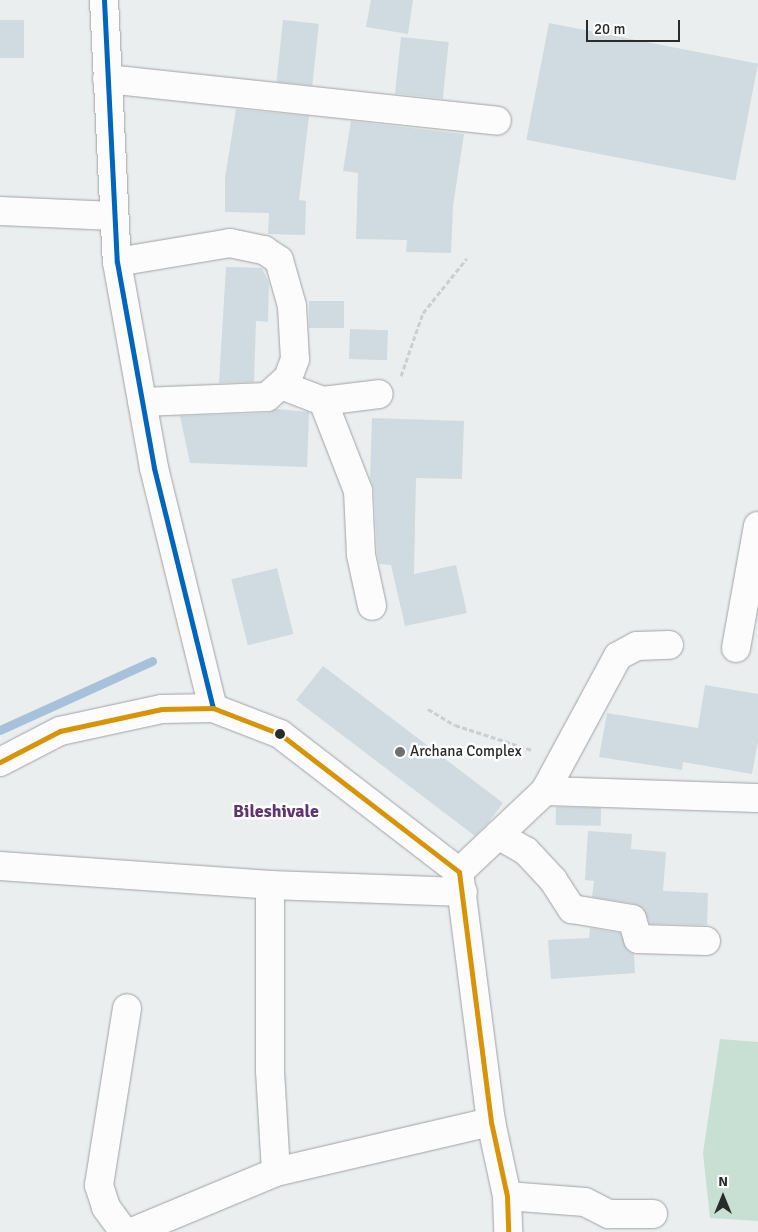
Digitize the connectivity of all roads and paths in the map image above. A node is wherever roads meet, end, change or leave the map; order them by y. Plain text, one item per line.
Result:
1 (104, 0) edge
2 (107, 79) junction
3 (497, 121) dead end
4 (0, 211) edge
5 (114, 216) junction
6 (468, 258) dead end
7 (117, 262) junction
8 (281, 384) junction
9 (380, 394) joint
10 (323, 401) junction
11 (142, 402) junction
12 (757, 539) edge
13 (372, 606) dead end
14 (669, 645) dead end
15 (736, 648) dead end
16 (213, 708) junction
17 (428, 708) dead end
18 (562, 760) junction
19 (0, 762) edge
20 (545, 791) junction
21 (758, 798) edge
22 (498, 836) junction
23 (0, 866) edge
24 (461, 882) junction
25 (270, 884) junction
26 (706, 941) dead end
27 (126, 1008) dead end
28 (491, 1122) junction
29 (276, 1172) junction
30 (507, 1196) junction
31 (653, 1214) dead end
32 (124, 1232) edge
33 (132, 1232) edge
34 (508, 1232) edge

1 - 2 street
2 - 3 street
2 - 5 street
4 - 5 street
5 - 7 street
6 - 9 path
7 - 8 street
7 - 11 street
8 - 10 street
8 - 11 street
9 - 10 street
10 - 13 street
11 - 16 street
12 - 15 street
14 - 18 street
16 - 19 street
16 - 24 street
17 - 18 path
18 - 20 street
20 - 21 street
20 - 22 street
22 - 24 street
22 - 26 street
23 - 25 street
24 - 25 street
24 - 28 street
25 - 29 street
27 - 32 street
28 - 29 street
28 - 30 street
29 - 33 street
30 - 31 street
30 - 34 street

